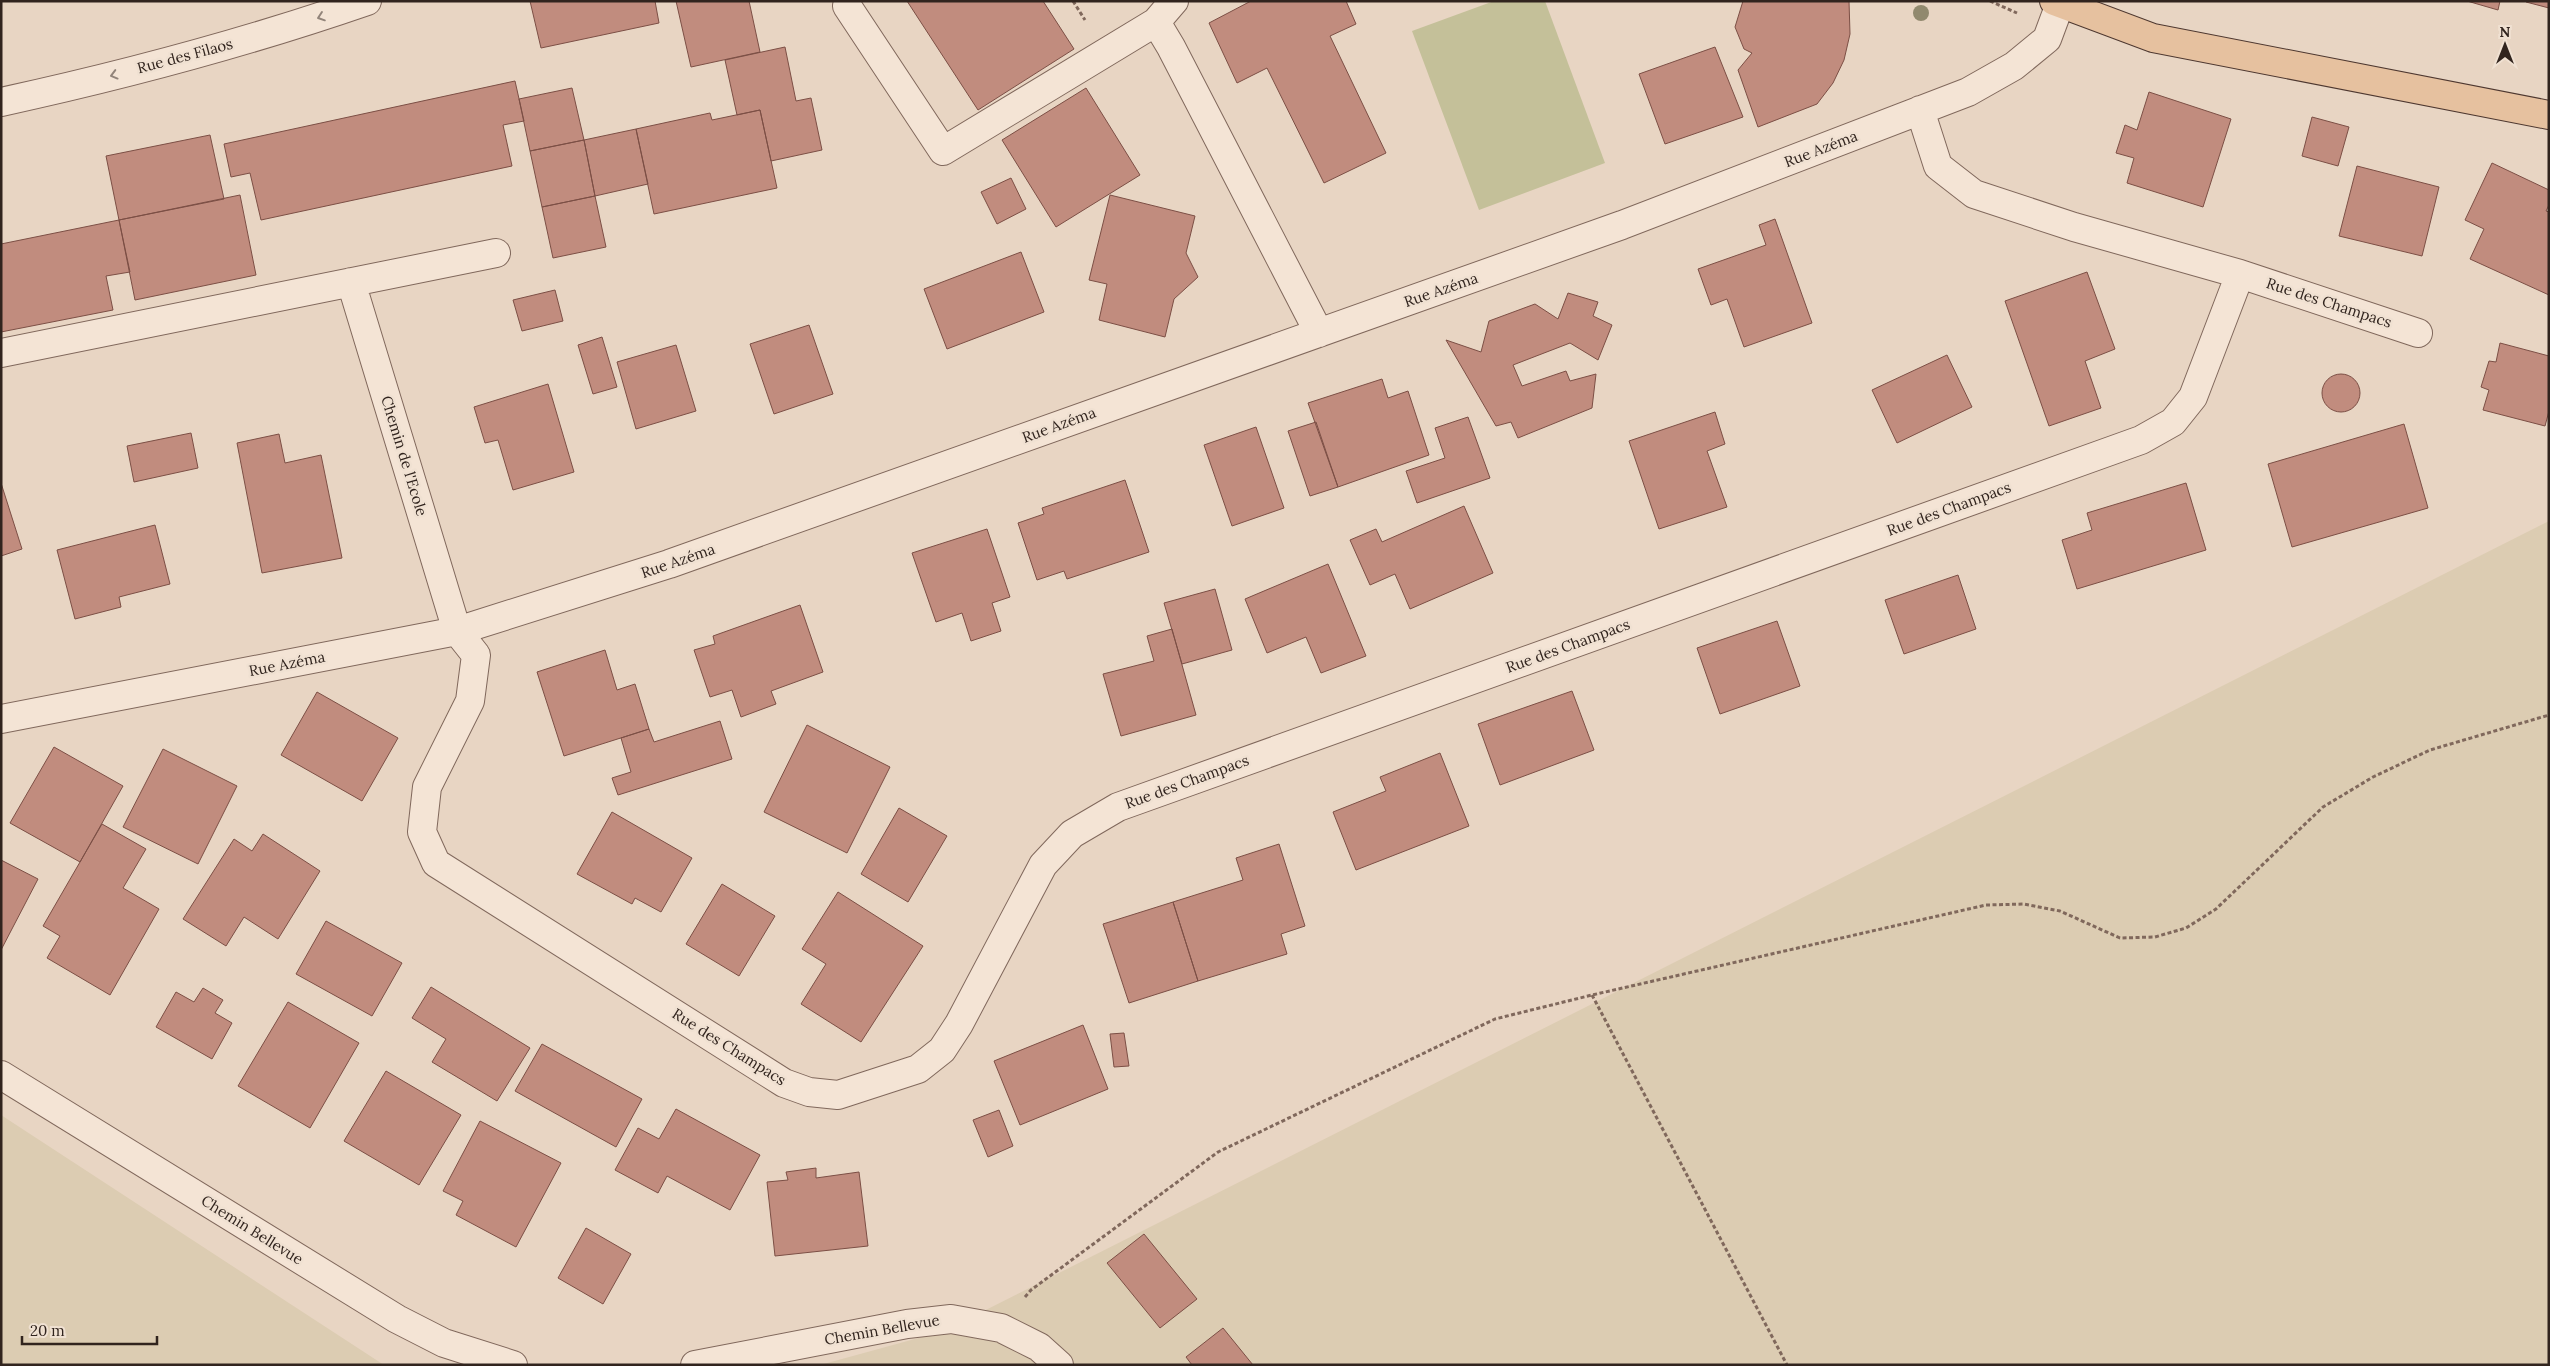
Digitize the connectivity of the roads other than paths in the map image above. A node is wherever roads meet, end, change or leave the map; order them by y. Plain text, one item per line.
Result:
1 (367, 1) edge
2 (1174, 1) edge
3 (2057, 3) edge
4 (847, 6) dead end
5 (1156, 22) junction
6 (1, 102) edge
7 (1920, 110) junction
8 (2549, 115) edge
9 (496, 253) dead end
10 (2240, 274) junction
11 (351, 282) junction
12 (1319, 333) junction
13 (2418, 333) dead end
14 (1, 353) edge
15 (457, 631) junction
16 (1, 719) edge
17 (1, 1075) edge
18 (513, 1365) edge
19 (694, 1365) edge
20 (1059, 1365) edge

1 -> 6 street, Rue des Filaos
2 - 5 street
3 - 7 street, Rue Azéma
3 - 8 main road
4 - 5 street
5 - 12 street
7 - 10 street, Rue des Champacs
7 - 12 street, Rue Azéma
9 - 11 street
10 - 13 street, Rue des Champacs
10 - 15 street, Rue des Champacs
11 - 14 street
11 - 15 street, Chemin de l'Ecole
12 - 15 street, Rue Azéma
15 - 16 street, Rue Azéma
17 - 18 street, Chemin Bellevue
19 - 20 street, Chemin Bellevue

